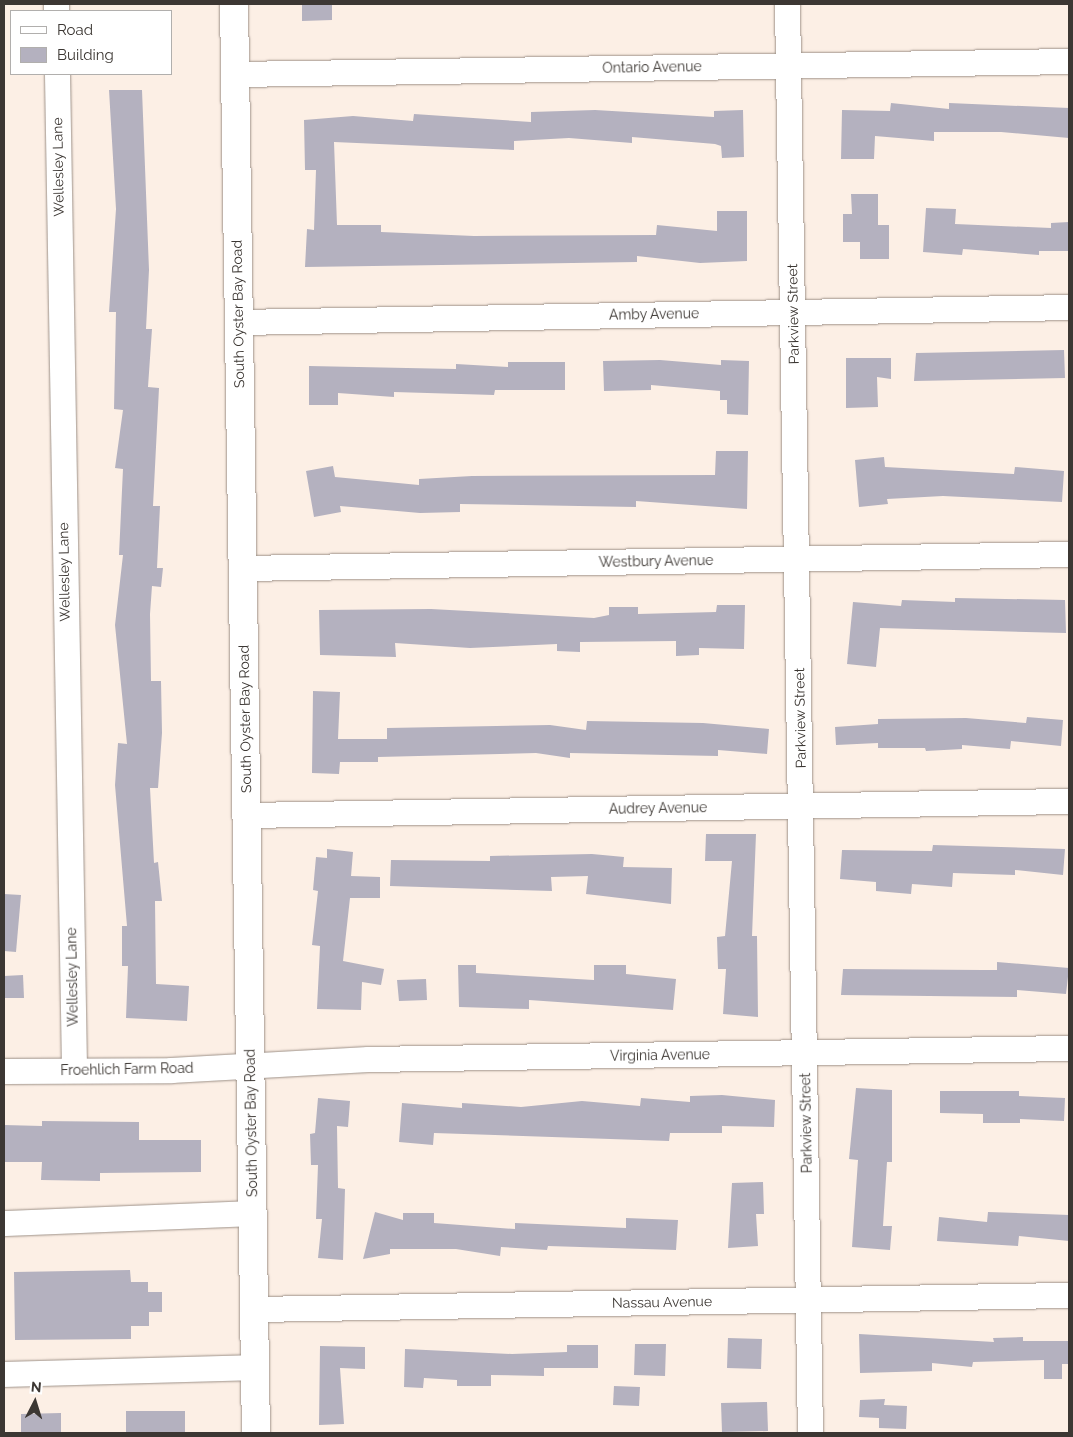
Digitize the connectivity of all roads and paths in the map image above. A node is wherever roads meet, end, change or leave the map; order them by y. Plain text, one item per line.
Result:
1 (234, 4) edge
2 (787, 4) edge
3 (1069, 61) edge
4 (788, 65) junction
5 (235, 74) junction
6 (57, 75) edge
7 (1069, 307) edge
8 (793, 312) junction
9 (238, 322) junction
10 (1069, 554) edge
11 (797, 558) junction
12 (242, 568) junction
13 (1069, 801) edge
14 (801, 806) junction
15 (247, 815) junction
16 (1069, 1048) edge
17 (805, 1053) junction
18 (250, 1065) junction
19 (74, 1070) junction
20 (4, 1072) edge
21 (253, 1213) junction
22 (4, 1223) edge
23 (1069, 1295) edge
24 (809, 1300) junction
25 (255, 1309) junction
26 (255, 1367) junction
27 (4, 1374) edge
28 (256, 1433) edge
29 (810, 1433) edge

1 - 5 main road, South Oyster Bay Road
2 - 4 street, Parkview Street
3 - 4 street, Ontario Avenue
4 - 5 street, Ontario Avenue
4 - 8 street, Parkview Street
5 - 9 main road, South Oyster Bay Road
6 - 19 street, Wellesley Lane
7 - 8 street, Amby Avenue
8 - 9 street, Amby Avenue
8 - 11 street, Parkview Street
9 - 12 main road, South Oyster Bay Road
10 - 11 street, Westbury Avenue
11 - 12 street, Westbury Avenue
11 - 14 street, Parkview Street
12 - 15 main road, South Oyster Bay Road
13 - 14 street, Audrey Avenue
14 - 15 street, Audrey Avenue
14 - 17 street, Parkview Street
15 - 18 main road, South Oyster Bay Road
16 - 17 street, Virginia Avenue
17 - 18 street, Virginia Avenue
17 - 24 street, Parkview Street
18 - 19 street, Froehlich Farm Road
18 - 21 main road, South Oyster Bay Road
19 - 20 street, Froehlich Farm Road
21 - 22 street
21 - 25 main road, South Oyster Bay Road
23 - 24 street, Nassau Avenue
24 - 25 street, Nassau Avenue
24 - 29 street, Parkview Street
25 - 26 main road, South Oyster Bay Road
26 - 27 street
26 - 28 main road, South Oyster Bay Road

